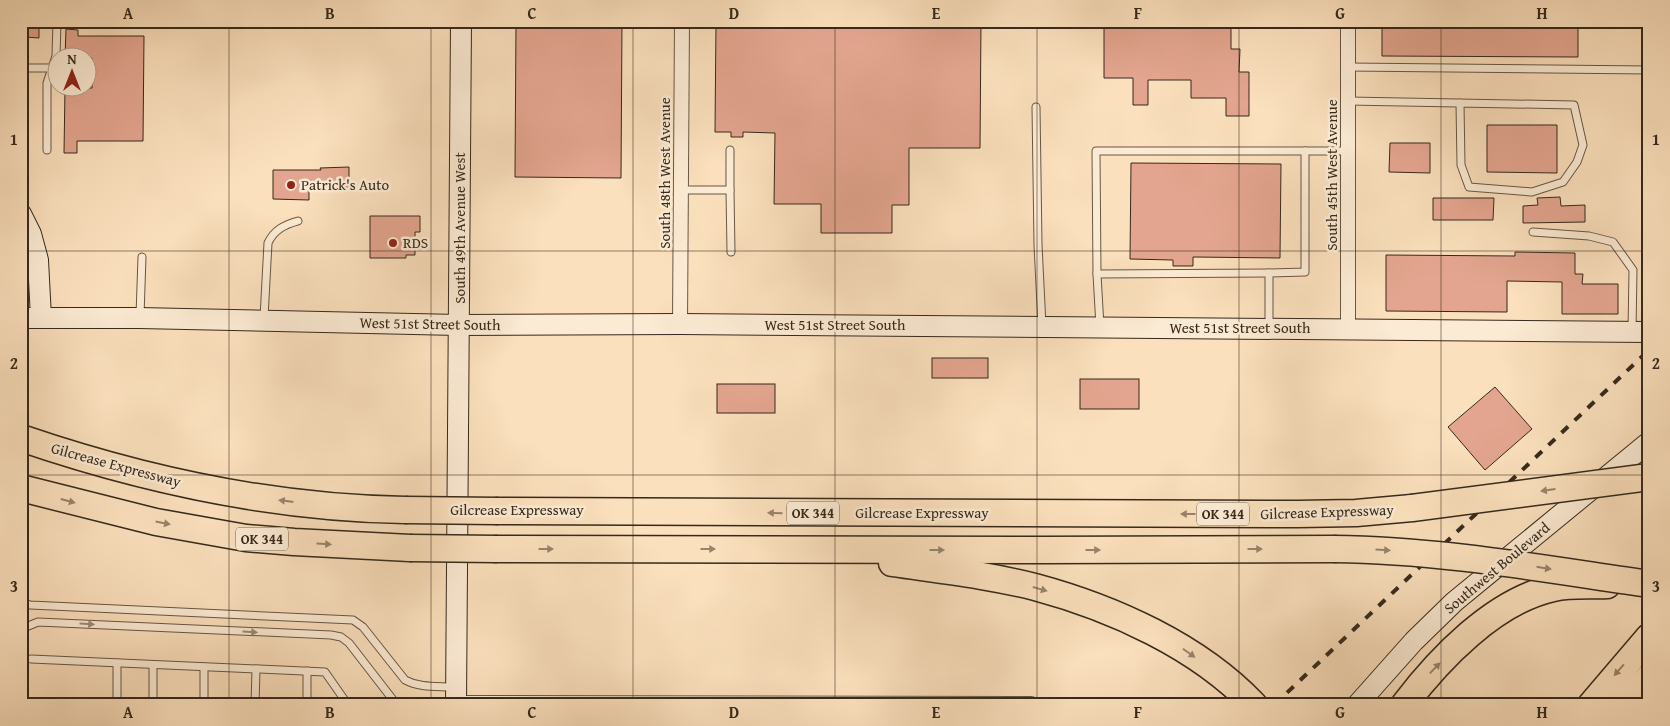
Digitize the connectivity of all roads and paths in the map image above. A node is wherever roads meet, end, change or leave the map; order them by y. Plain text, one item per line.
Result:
1 (57, 21) edge
2 (461, 21) edge
3 (682, 21) edge
4 (1348, 21) edge
5 (56, 48) edge
6 (1348, 67) junction
7 (21, 68) edge
8 (48, 68) edge
9 (1649, 70) edge
10 (48, 81) edge
11 (1348, 101) junction
12 (1460, 103) junction
13 (1036, 107) dead end
14 (47, 150) dead end
15 (730, 150) dead end
16 (1305, 151) junction
17 (1347, 151) junction
18 (682, 190) junction
19 (730, 190) junction
20 (21, 214) edge
21 (298, 221) dead end
22 (1533, 232) dead end
23 (731, 252) dead end
24 (142, 257) dead end
25 (1269, 273) junction
26 (1097, 274) junction
27 (21, 318) edge
28 (41, 318) junction
29 (140, 318) junction
30 (264, 321) junction
31 (680, 324) junction
32 (459, 325) junction
33 (1042, 327) junction
34 (1100, 327) junction
35 (1270, 328) junction
36 (1348, 329) junction
37 (1641, 332) edge
38 (21, 438) edge
39 (1649, 442) edge
40 (1649, 477) edge
41 (21, 488) edge
42 (801, 549) junction
43 (1649, 584) edge
44 (21, 602) edge
45 (21, 629) edge
46 (1649, 637) edge
47 (30, 659) dead end
48 (117, 663) junction
49 (153, 665) junction
50 (204, 667) junction
51 (256, 669) junction
52 (307, 671) junction
53 (1649, 678) edge
54 (456, 698) edge
55 (307, 703) edge
56 (1031, 704) edge
57 (117, 705) edge
58 (153, 705) edge
59 (204, 705) edge
60 (255, 705) edge
61 (397, 705) edge
62 (1254, 705) edge
63 (1357, 705) edge
64 (1404, 705) edge
65 (1592, 705) edge
66 (1622, 705) edge

1 - 5 lane
2 - 32 street, South 49th Avenue West
3 - 18 street, South 48th West Avenue
4 - 6 street, South 45th West Avenue
6 - 9 lane
6 - 11 street, South 45th West Avenue
7 - 8 lane
10 - 14 lane
11 - 12 lane
11 - 17 street, South 45th West Avenue
12 - 12 lane
13 - 33 lane
15 - 19 lane
16 - 17 lane
16 - 25 lane
16 - 26 lane
17 - 36 street, South 45th West Avenue
18 - 19 lane
18 - 31 street, South 48th West Avenue
19 - 23 lane
20 - 28 street
21 - 30 lane
22 - 37 lane
24 - 29 lane
25 - 26 lane
25 - 35 lane
26 - 34 lane
27 - 28 street, West 51st Street South
28 - 29 street, West 51st Street South
29 - 30 street, West 51st Street South
30 - 32 street, West 51st Street South
31 - 32 street, West 51st Street South
31 - 33 street, West 51st Street South
32 - 54 street, South 49th Avenue West
33 - 34 street, West 51st Street South
34 - 35 street, West 51st Street South
35 - 36 street, West 51st Street South
36 - 37 street, West 51st Street South
40 -> 38 highway, Gilcrease Expressway / OK 344, bridge
39 - 63 street, Southwest Boulevard
41 -> 42 highway, OK 344, bridge
42 -> 43 highway, OK 344, bridge
42 -> 62 highway
64 -> 43 highway, bridge
44 - 54 lane
45 -> 61 lane
46 -> 65 highway
47 - 48 lane
48 - 49 lane
48 - 57 lane
49 - 50 lane
49 - 58 lane
50 - 51 lane
50 - 59 lane
51 - 52 lane
51 - 60 lane
52 - 55 lane
52 - 55 lane
53 - 66 highway
54 - 56 street

